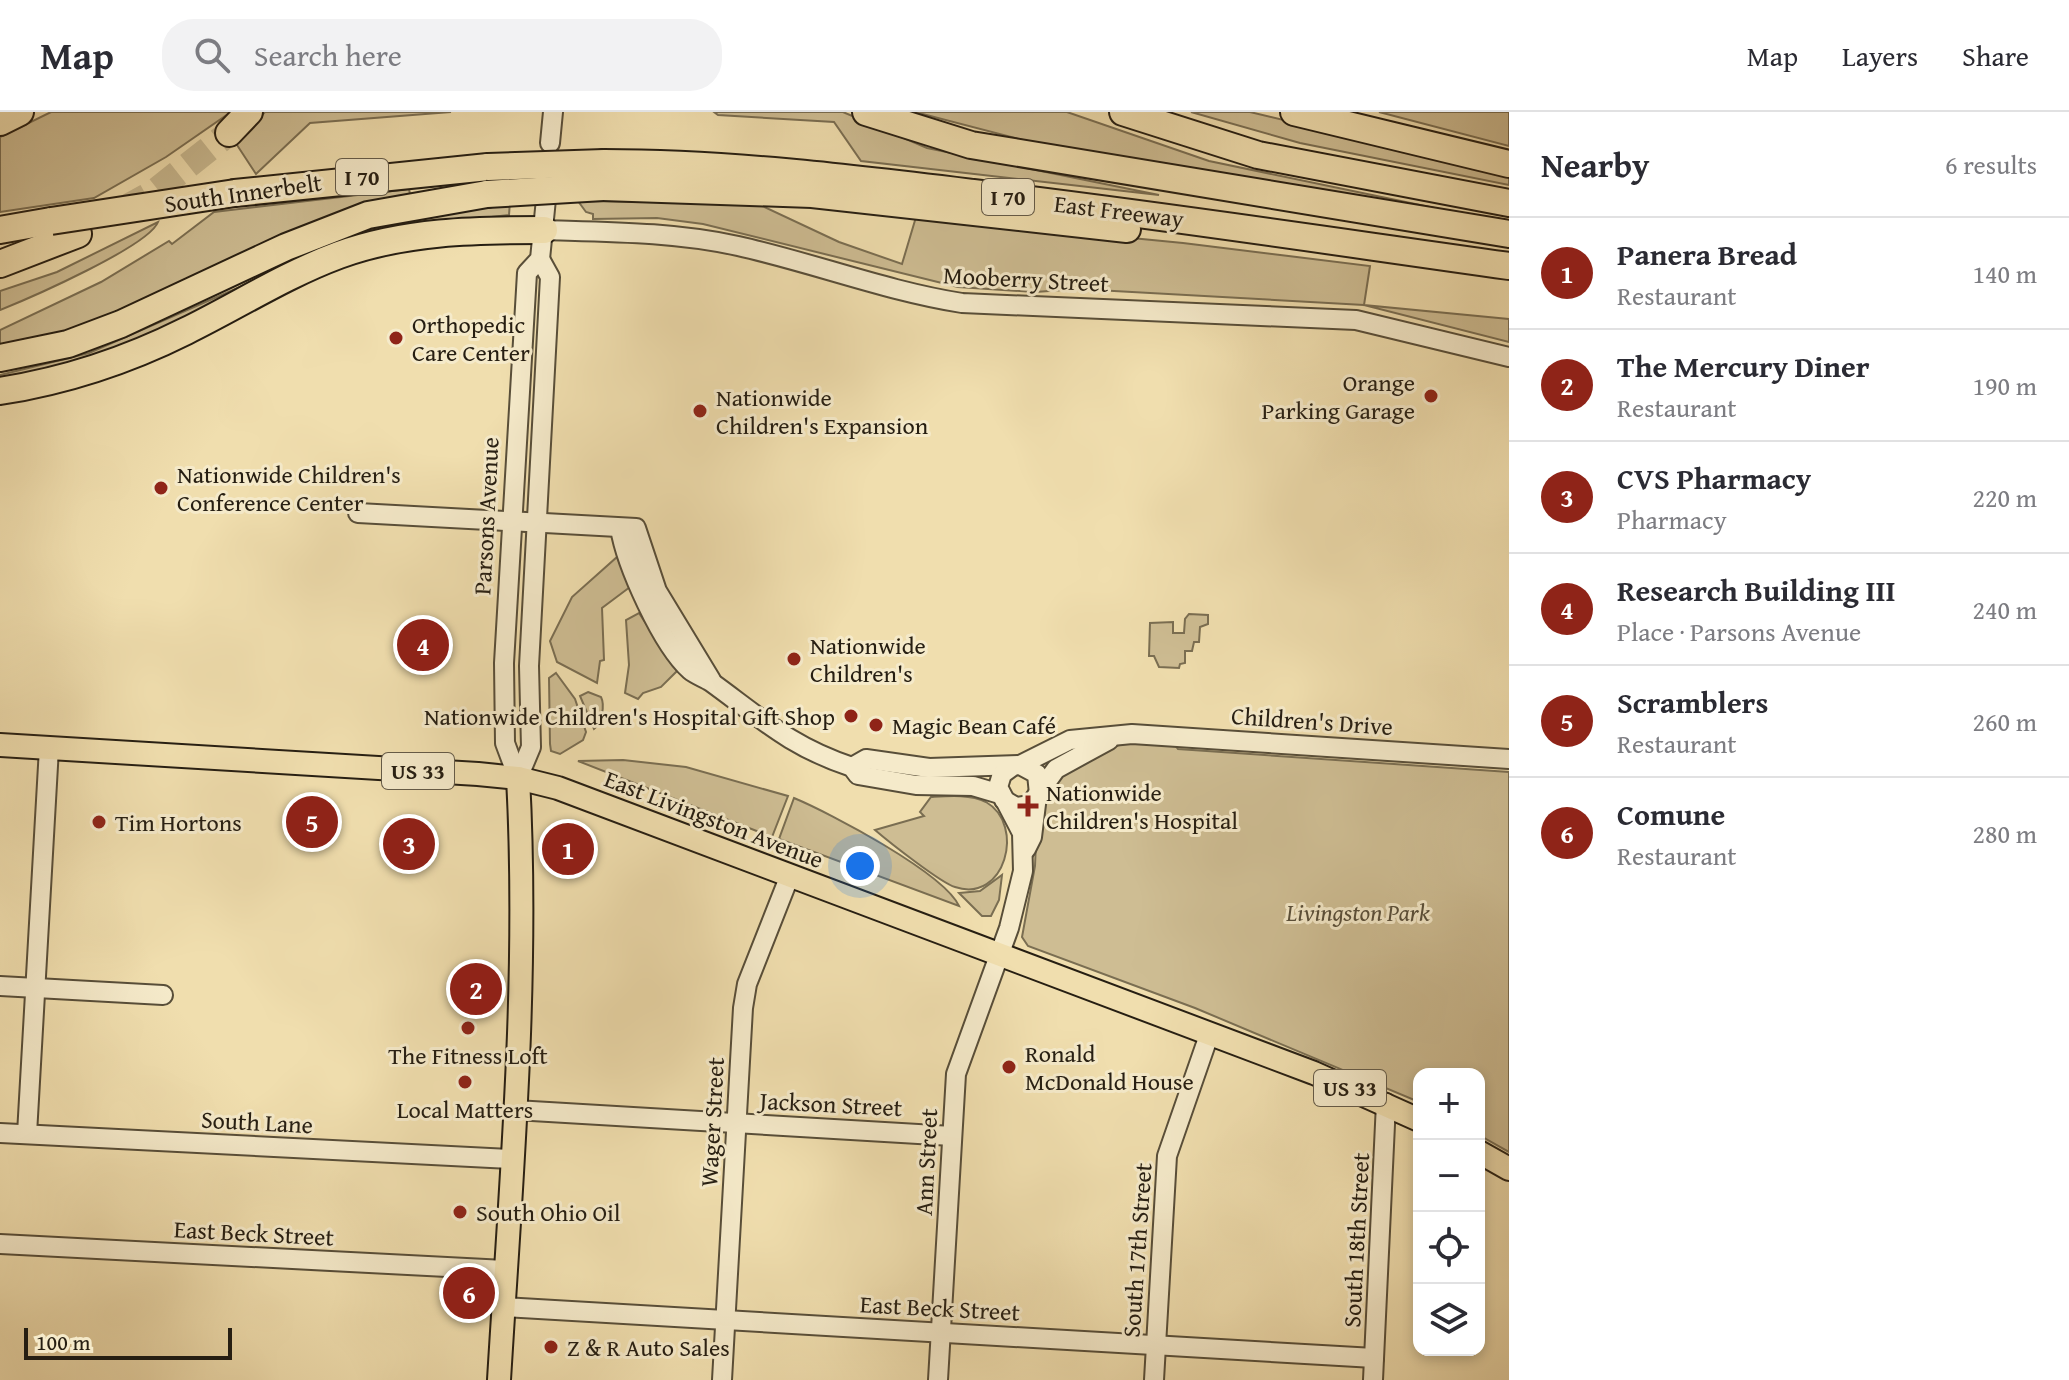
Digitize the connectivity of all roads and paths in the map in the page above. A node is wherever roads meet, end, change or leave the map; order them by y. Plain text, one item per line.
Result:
1 (20, 112) edge
2 (249, 112) edge
3 (553, 112) edge
4 (866, 112) edge
5 (1294, 112) edge
6 (1132, 114) edge
7 (0, 122) edge
8 (229, 133) tunnel mouth
9 (550, 143) dead end
10 (1509, 164) edge
11 (488, 167) joint
12 (604, 175) junction
13 (546, 199) dead end
14 (1509, 203) edge
15 (0, 230) edge
16 (544, 230) junction
17 (78, 234) dead end
18 (1509, 234) edge
19 (1425, 254) junction
20 (540, 259) junction
21 (0, 264) edge
22 (1509, 266) edge
23 (1509, 357) edge
24 (0, 358) edge
25 (0, 391) edge
26 (358, 513) dead end
27 (510, 521) junction
28 (539, 523) junction
29 (1113, 737) junction
30 (0, 745) edge
31 (49, 748) junction
32 (1509, 759) edge
33 (1016, 766) junction
34 (852, 767) junction
35 (518, 778) junction
36 (1038, 795) junction
37 (1002, 797) junction
38 (1025, 851) junction
39 (790, 875) junction
40 (999, 954) junction
41 (0, 986) edge
42 (35, 988) junction
43 (163, 995) dead end
44 (1209, 1035) junction
45 (1386, 1103) junction
46 (515, 1110) junction
47 (1413, 1117) edge
48 (736, 1123) junction
49 (0, 1133) edge
50 (27, 1134) junction
51 (952, 1136) junction
52 (1485, 1155) edge
53 (512, 1159) junction
54 (1509, 1169) edge
55 (0, 1244) edge
56 (505, 1270) junction
57 (503, 1307) junction
58 (725, 1319) junction
59 (941, 1332) junction
60 (1156, 1345) junction
61 (1374, 1358) junction
62 (499, 1380) edge
63 (722, 1380) edge
64 (938, 1380) edge
65 (1154, 1380) edge
66 (1373, 1380) edge

1 - 7 highway
2 - 8 highway
3 - 9 street
4 - 18 highway
5 - 10 highway
6 - 14 highway
11 - 12 highway, East Freeway / I 70, bridge
11 - 15 highway, South Innerbelt / I 70, bridge
12 - 19 highway
12 - 19 highway, East Freeway / I 70
12 - 24 highway, bridge
13 - 16 street, Parsons Avenue
16 - 20 street, Parsons Avenue
16 - 23 street, Mooberry Street
16 - 25 highway
17 - 21 highway
19 - 22 highway, East Freeway / I 70
20 - 27 street, Parsons Avenue
20 - 28 street, Parsons Avenue
26 - 27 street
27 - 28 street
27 - 35 street, Parsons Avenue
28 - 34 street, Children's Drive
28 - 35 street, Parsons Avenue
29 - 32 street, Children's Drive
29 - 33 street, Children's Drive
29 - 36 street, Children's Drive
30 - 31 main road, East Livingston Avenue / US 33
31 - 35 main road, East Livingston Avenue / US 33
31 - 42 street
33 - 34 street, Children's Drive
33 - 36 street
33 - 37 street
34 - 37 street, Children's Drive
35 - 39 main road, East Livingston Avenue / US 33
35 - 46 main road, Parsons Avenue
36 - 37 street
36 - 38 street, Ann Street
37 - 38 street
38 - 40 street, Ann Street
39 - 40 main road, East Livingston Avenue / US 33
39 - 48 street, Wager Street
40 - 44 main road, East Livingston Avenue / US 33
40 - 51 street, Ann Street
41 - 42 street
42 - 43 street
42 - 50 street
44 - 45 main road, East Livingston Avenue / US 33
44 - 60 street, South 17th Street
45 - 47 main road, East Livingston Avenue / US 33
45 - 61 street, South 18th Street
46 - 48 street, Jackson Street
46 - 53 main road, Parsons Avenue
48 - 51 street, Jackson Street
48 - 58 street, Wager Street
49 - 50 street, South Lane
50 - 53 street, South Lane
51 - 59 street, Ann Street
52 - 54 main road
53 - 56 main road, Parsons Avenue
55 - 56 street, East Beck Street
56 - 57 main road, Parsons Avenue
57 - 58 street, East Beck Street
57 - 62 main road, Parsons Avenue
58 - 59 street, East Beck Street
58 - 63 street, Wager Street
59 - 60 street, East Beck Street
59 - 64 street, Ann Street
60 - 61 street, East Beck Street
60 - 65 street, South 17th Street
61 - 66 street, South 18th Street

